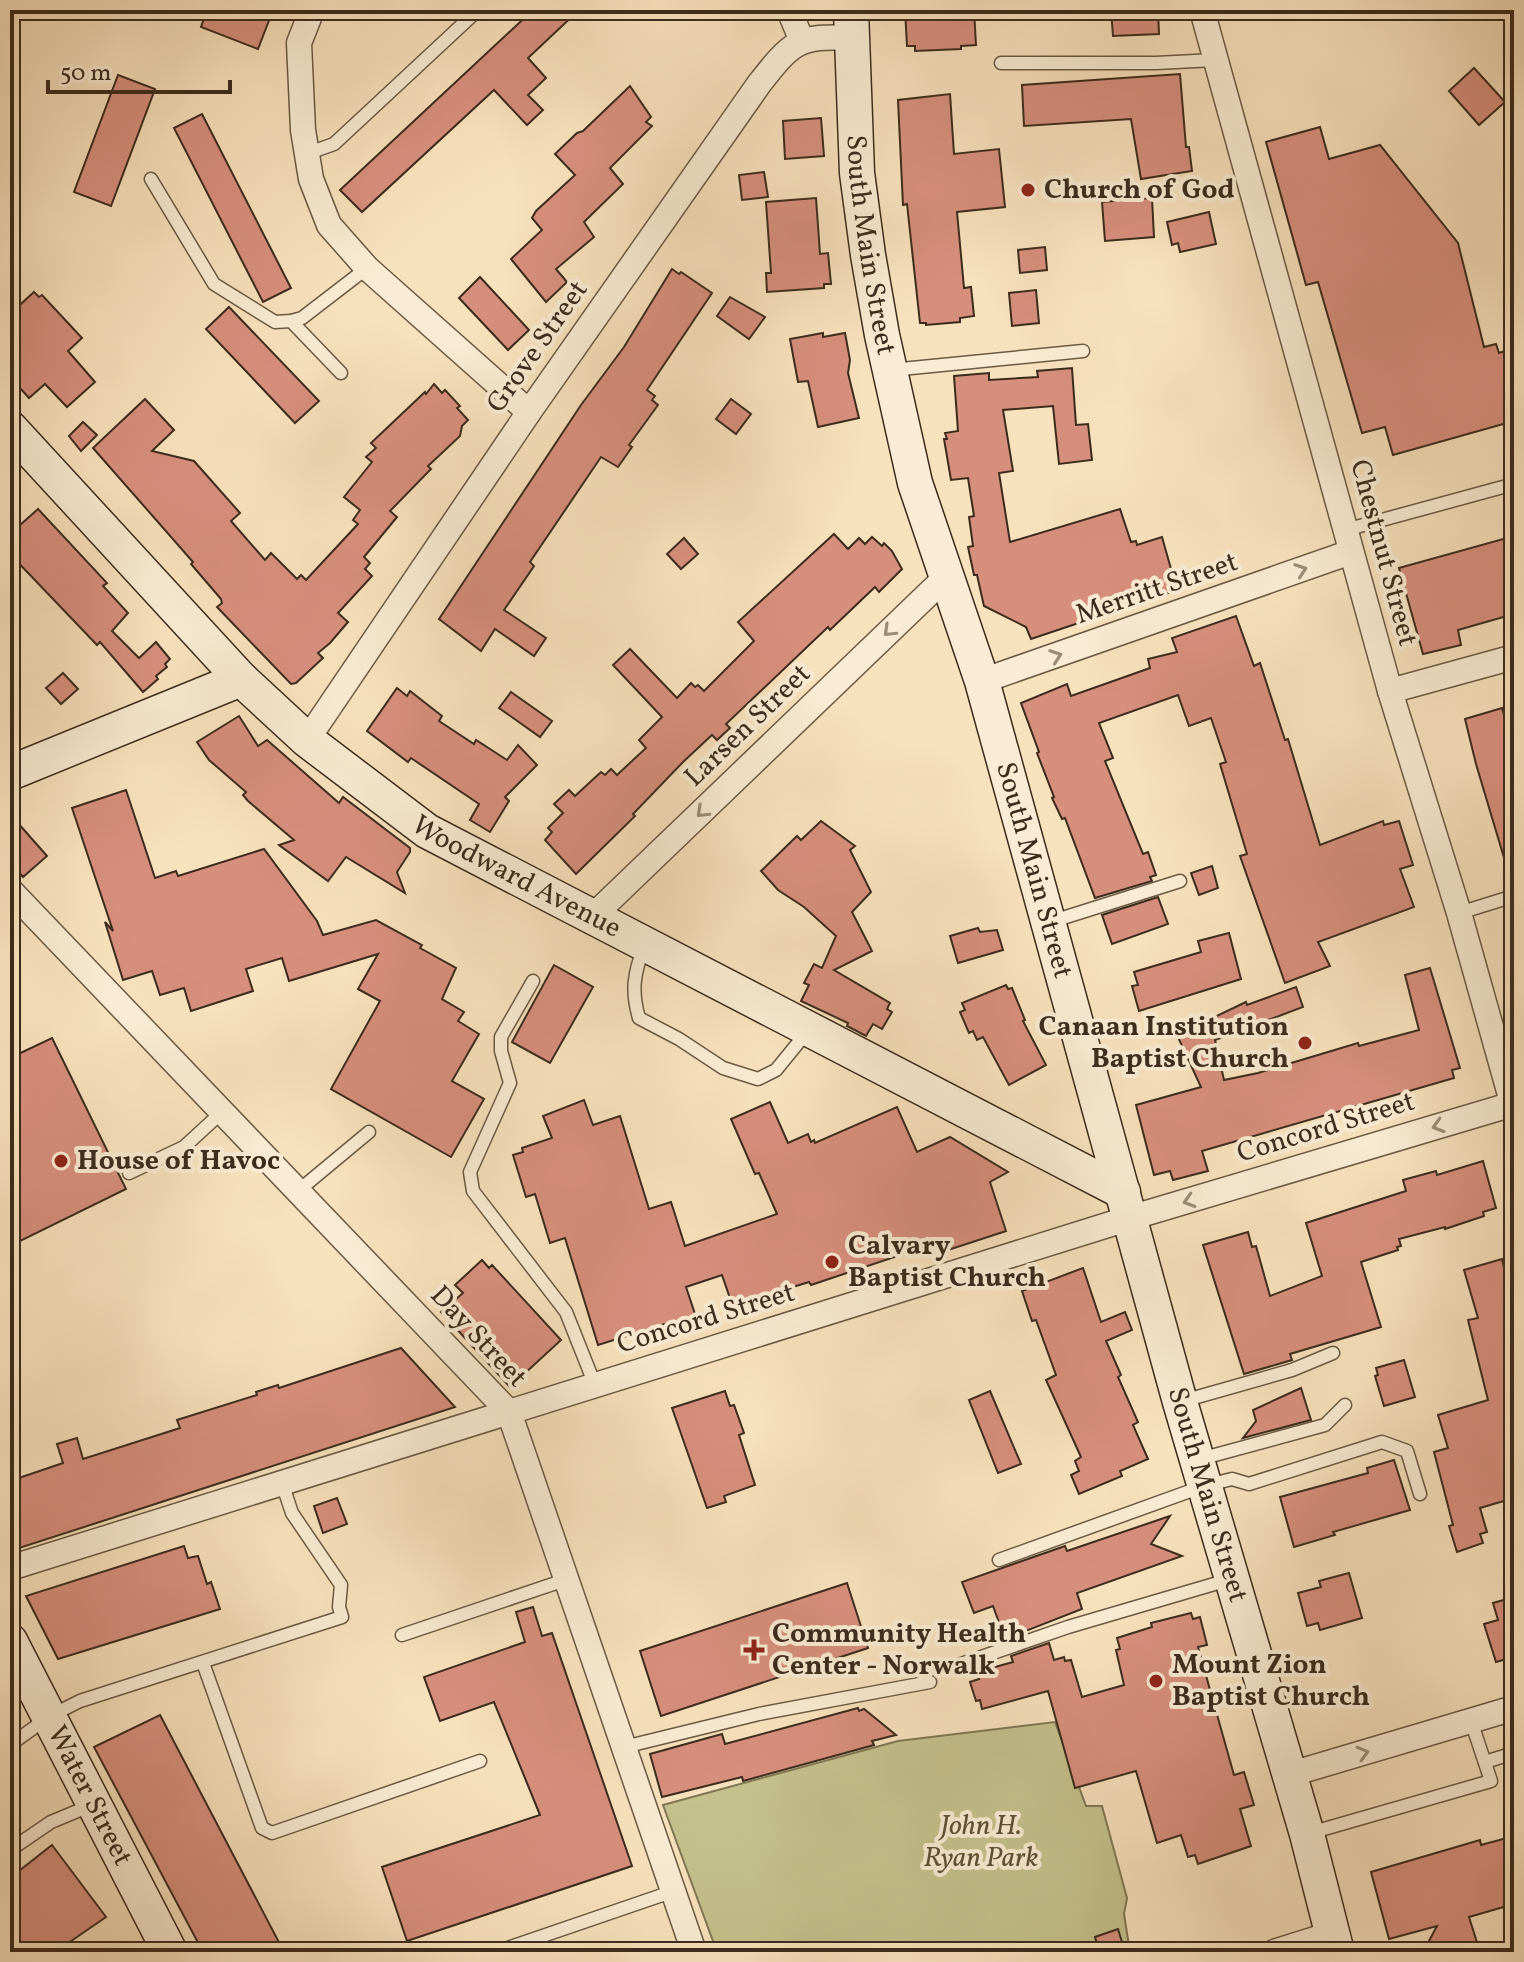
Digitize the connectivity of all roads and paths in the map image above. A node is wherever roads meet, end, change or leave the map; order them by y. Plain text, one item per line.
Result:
1 (312, 10) edge
2 (478, 10) edge
3 (789, 10) edge
4 (1202, 10) edge
5 (852, 24) edge
6 (802, 41) junction
7 (1215, 60) junction
8 (1001, 63) dead end
9 (306, 154) junction
10 (151, 179) dead end
11 (367, 268) junction
12 (291, 321) junction
13 (1083, 351) dead end
14 (889, 370) junction
15 (341, 373) dead end
16 (529, 412) junction
17 (10, 428) edge
18 (1514, 484) edge
19 (1348, 541) junction
20 (946, 577) junction
21 (1514, 657) edge
22 (241, 679) junction
23 (982, 681) junction
24 (1390, 691) junction
25 (307, 740) junction
26 (10, 773) edge
27 (1180, 881) dead end
28 (10, 890) edge
29 (1514, 896) edge
30 (1459, 913) junction
31 (592, 917) junction
32 (1048, 922) junction
33 (645, 944) junction
34 (533, 981) dead end
35 (809, 1029) junction
36 (1513, 1106) edge
37 (222, 1112) junction
38 (369, 1132) dead end
39 (129, 1173) dead end
40 (298, 1191) junction
41 (1126, 1205) junction
42 (1333, 1353) dead end
43 (595, 1385) junction
44 (1180, 1402) junction
45 (1345, 1405) dead end
46 (509, 1412) junction
47 (1200, 1473) junction
48 (282, 1483) junction
49 (1420, 1494) dead end
50 (999, 1560) dead end
51 (10, 1568) edge
52 (568, 1579) junction
53 (1231, 1579) junction
54 (402, 1635) dead end
55 (10, 1641) edge
56 (203, 1663) junction
57 (961, 1664) dead end
58 (930, 1682) dead end
59 (1514, 1708) edge
60 (50, 1716) junction
61 (1471, 1721) junction
62 (10, 1745) edge
63 (624, 1747) junction
64 (1514, 1753) edge
65 (480, 1761) dead end
66 (1485, 1762) junction
67 (1288, 1775) junction
68 (95, 1804) junction
69 (1307, 1834) junction
70 (10, 1850) edge
71 (674, 1891) junction
72 (1334, 1943) edge
73 (167, 1951) edge
74 (496, 1952) edge
75 (694, 1952) edge
76 (1274, 1952) edge

1 - 9 street
2 - 9 lane
3 - 6 street
4 - 7 street, Chestnut Street
5 - 6 street
5 - 14 main road, South Main Street
6 - 16 street, Grove Street
7 - 8 lane
7 - 19 street, Chestnut Street
9 - 11 street
10 - 12 lane
11 - 12 lane
11 - 16 street
12 - 15 lane
13 - 14 lane
14 - 20 main road, South Main Street
16 - 25 street, Grove Street
17 - 22 main road, Woodward Avenue
18 - 19 lane
23 -> 19 street, Merritt Street
19 - 24 street, Chestnut Street
20 - 23 main road, South Main Street
20 -> 31 street, Larsen Street
21 - 24 street
22 - 25 main road, Woodward Avenue
22 - 26 main road
23 - 32 main road, South Main Street
24 - 30 street, Chestnut Street
25 - 31 main road, Woodward Avenue
27 - 32 lane
28 - 37 street, Day Street
29 - 30 lane
30 - 36 street, Chestnut Street
31 - 33 main road, Woodward Avenue
32 - 41 main road, South Main Street
33 - 35 main road, Woodward Avenue
33 - 35 lane
34 - 43 lane
35 - 41 main road, Woodward Avenue
36 -> 41 street, Concord Street
37 - 39 lane
37 - 40 street, Day Street
38 - 40 lane
40 - 46 street, Day Street
41 - 43 street, Concord Street
41 - 44 main road, South Main Street
42 - 44 lane
43 - 46 street, Concord Street
44 - 47 main road, South Main Street
45 - 47 lane
46 - 48 street, Concord Street
46 - 52 street, Day Street
47 - 49 lane
47 - 50 lane
47 - 53 main road, South Main Street
48 - 51 street, Concord Street
48 - 56 lane
52 - 54 lane
52 - 63 street, Day Street
53 - 57 lane
53 - 67 main road, South Main Street
55 - 60 main road, Water Street
56 - 60 lane
56 - 65 lane
58 - 63 lane
59 - 61 street
60 - 62 lane
60 - 68 main road, Water Street
61 - 66 lane
67 -> 61 street
63 - 71 street, Day Street
64 - 66 lane
66 - 69 lane
67 - 69 main road, South Main Street
68 - 70 lane
68 - 73 main road, Water Street
69 - 72 main road, South Main Street
71 - 74 lane
71 - 75 street, Day Street
72 - 76 street

